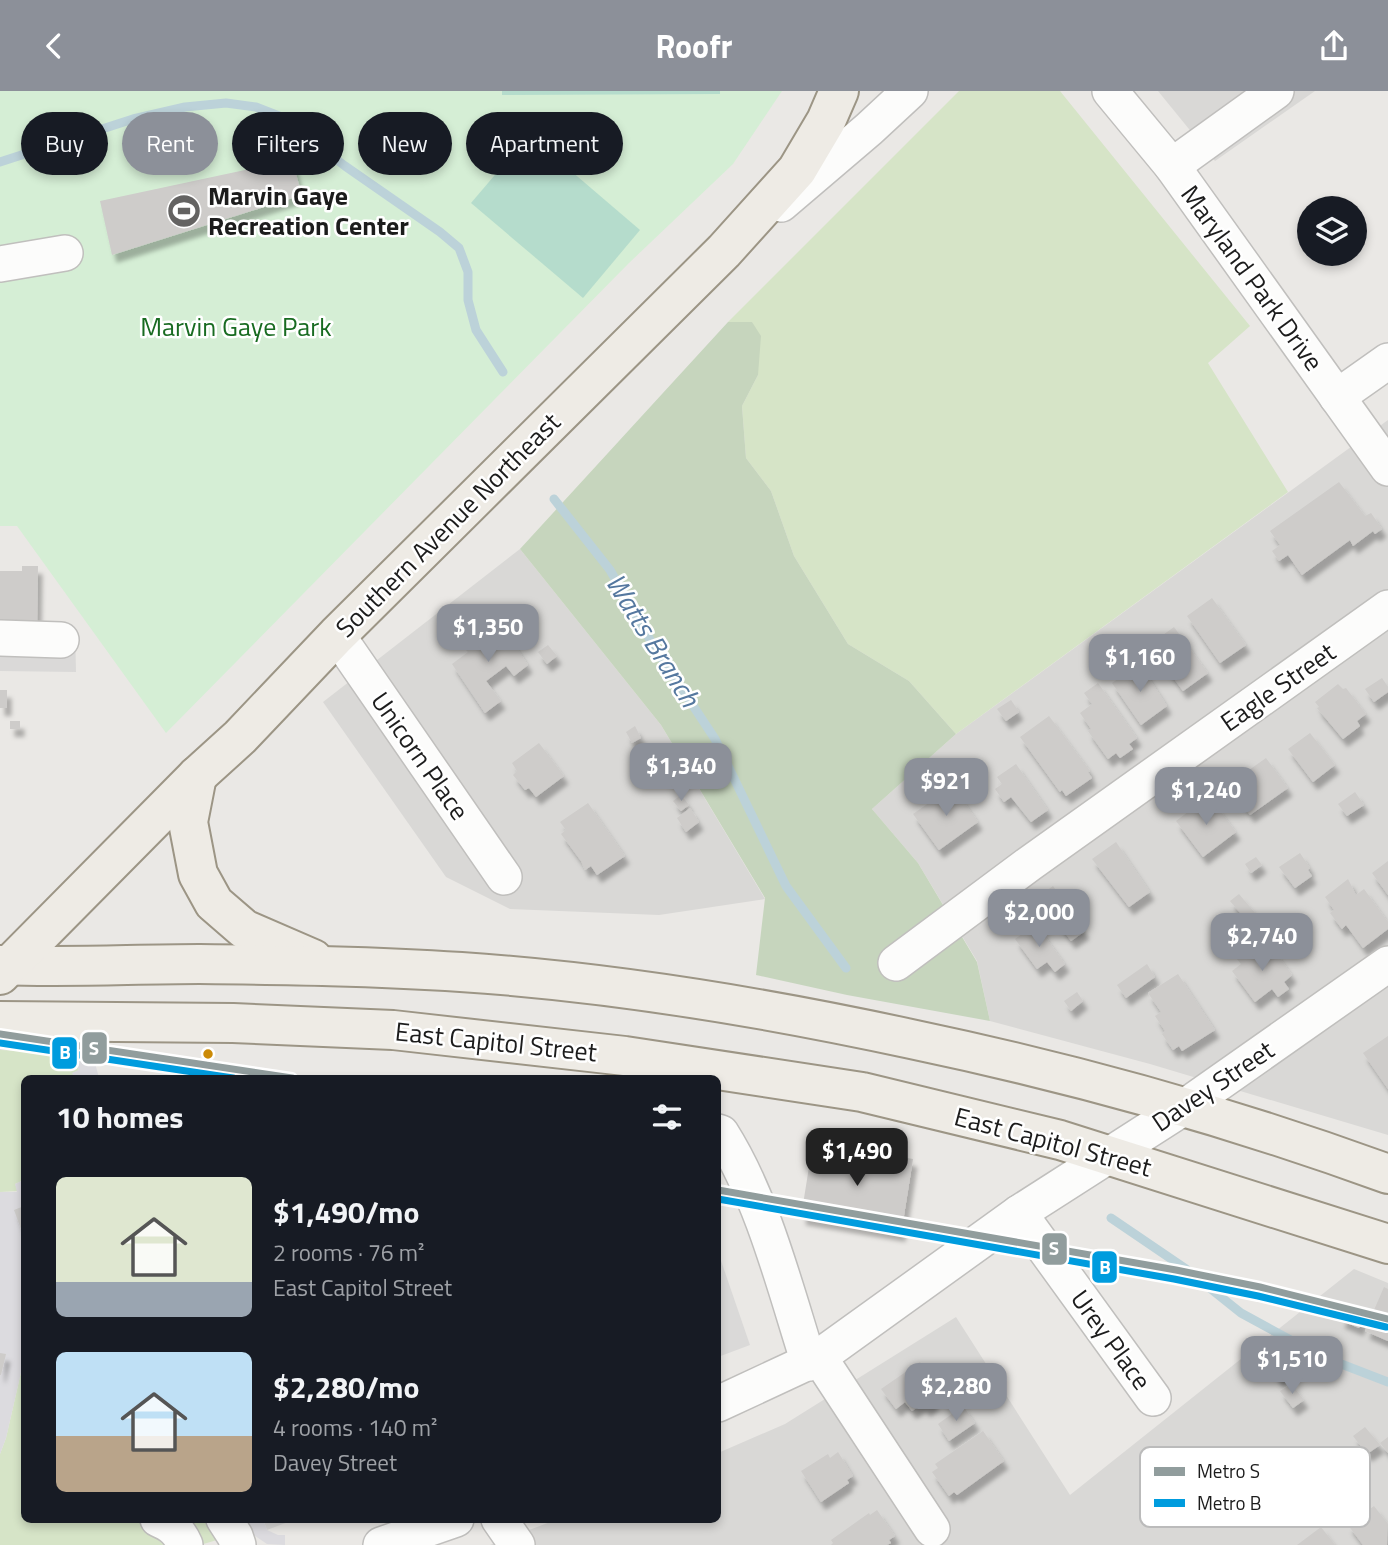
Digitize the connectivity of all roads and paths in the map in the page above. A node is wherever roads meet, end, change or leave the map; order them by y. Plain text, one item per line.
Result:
1 (839, 91) edge
2 (910, 91) edge
3 (1110, 91) edge
4 (1276, 91) edge
5 (1172, 166) junction
6 (724, 251) junction
7 (65, 253) dead end
8 (0, 264) edge
9 (1388, 361) edge
10 (1337, 397) junction
11 (1388, 468) edge
12 (1388, 608) edge
13 (337, 635) junction
14 (0, 638) edge
15 (61, 639) dead end
16 (197, 776) junction
17 (504, 877) dead end
18 (896, 963) dead end
19 (1388, 964) edge
20 (331, 967) junction
21 (3, 969) edge
22 (0, 1021) edge
23 (1186, 1106) junction
24 (721, 1133) edge
25 (1109, 1155) junction
26 (1388, 1174) edge
27 (1019, 1213) junction
28 (1388, 1244) edge
29 (814, 1360) junction
30 (1153, 1398) dead end
31 (721, 1403) edge
32 (167, 1523) edge
33 (227, 1523) edge
34 (444, 1523) edge
35 (502, 1523) edge
36 (932, 1529) dead end
37 (185, 1545) edge
38 (238, 1545) edge
39 (381, 1545) edge
40 (517, 1545) edge

1 - 6 main road
2 - 6 street, Southern Avenue Northeast
3 - 5 street, Maryland Park Drive
4 - 5 street
5 - 10 street, Maryland Park Drive
6 - 13 main road, Southern Avenue Northeast
7 - 8 street
9 - 10 street
10 - 11 street, Maryland Park Drive
12 - 18 street, Eagle Street
13 - 16 main road, Southern Avenue Northeast
13 - 17 street, Unicorn Place
14 - 15 street
16 - 20 main road
16 - 21 main road, Southern Avenue Northeast
19 - 23 street, Davey Street
20 - 21 main road
20 - 23 main road
22 - 25 main road, East Capitol Street
23 - 25 street, Davey Street
23 - 26 main road
24 - 29 street
25 - 27 street, Davey Street
25 - 28 main road, East Capitol Street
27 - 29 street, Davey Street
27 - 30 street, Urey Place
29 - 31 street, Davey Street
29 - 36 street
32 - 37 street
33 - 38 street
34 - 39 street
35 - 40 street

